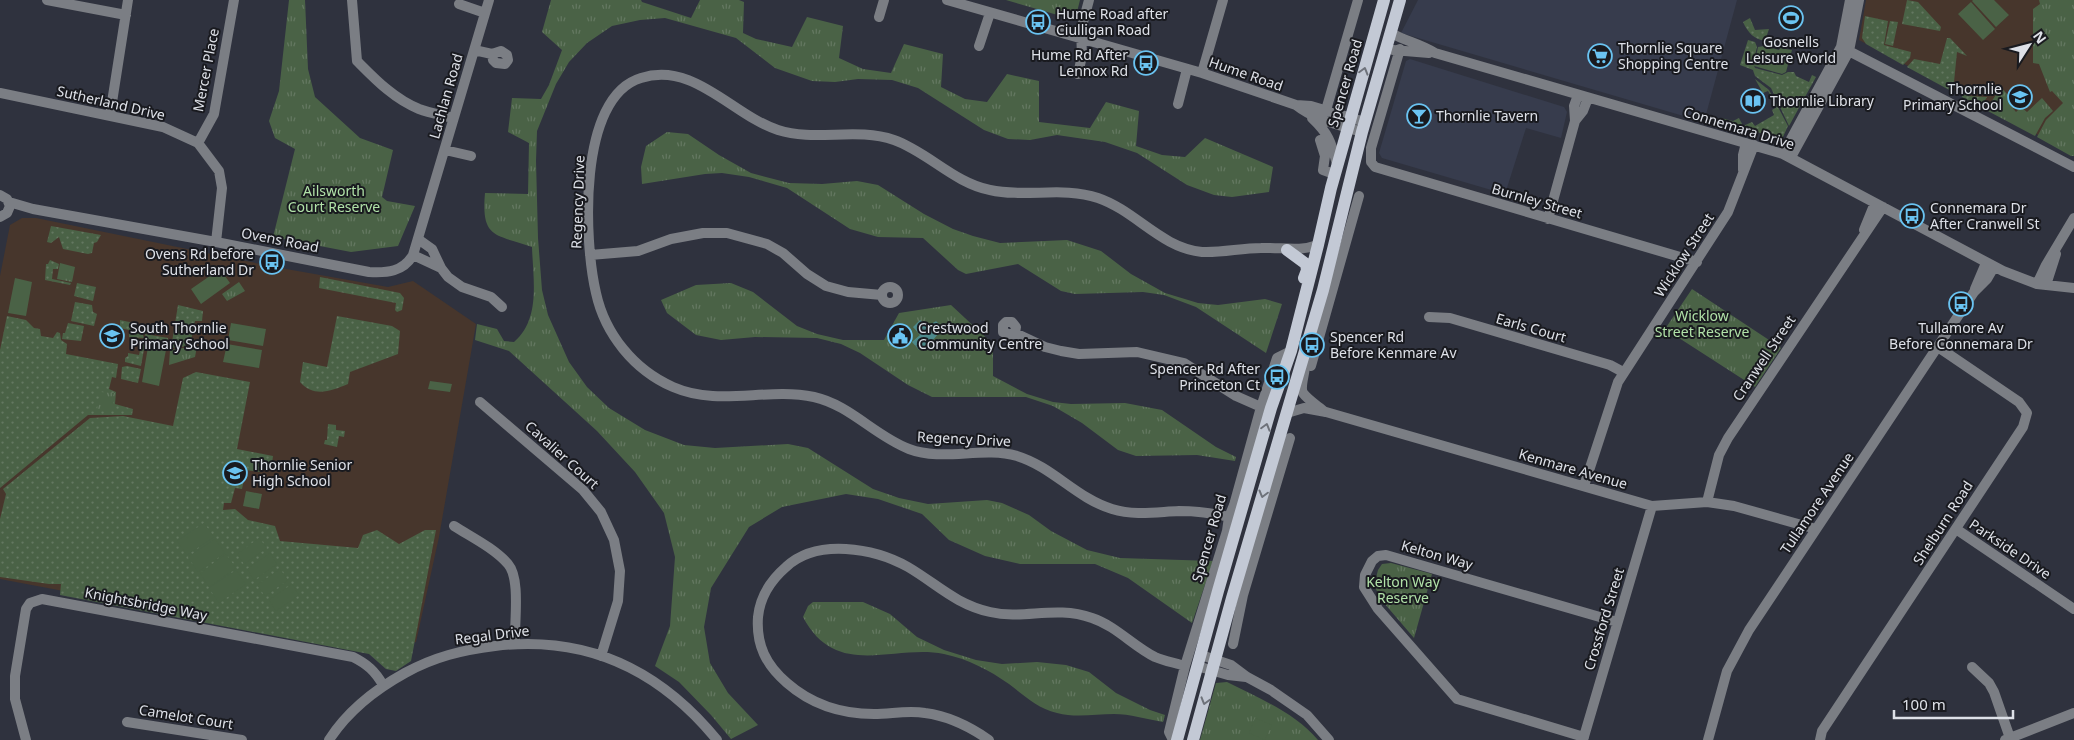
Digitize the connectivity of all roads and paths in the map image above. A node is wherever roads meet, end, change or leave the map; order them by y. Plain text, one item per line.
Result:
1 (47, 0) edge
2 (128, 0) edge
3 (234, 0) edge
4 (352, 0) edge
5 (489, 0) edge
6 (884, 0) edge
7 (947, 0) edge
8 (1088, 0) edge
9 (1223, 0) edge
10 (1358, 0) edge
11 (1390, 0) edge
12 (1400, 0) edge
13 (1850, 0) edge
14 (1859, 0) edge
15 (459, 4) dead end
16 (1383, 6) edge
17 (485, 13) junction
18 (990, 13) junction
19 (126, 15) junction
20 (879, 17) dead end
21 (1391, 33) junction
22 (1082, 40) junction
23 (979, 46) dead end
24 (1400, 49) junction
25 (1845, 49) junction
26 (474, 50) junction
27 (1386, 50) junction
28 (1434, 53) junction
29 (492, 54) dead end
30 (1187, 69) junction
31 (1202, 73) junction
32 (1078, 74) dead end
33 (0, 93) edge
34 (1583, 96) junction
35 (1178, 104) dead end
36 (1296, 105) junction
37 (1326, 110) junction
38 (1305, 112) junction
39 (110, 115) junction
40 (453, 118) junction
41 (1348, 123) junction
42 (1363, 127) junction
43 (1320, 140) dead end
44 (198, 143) junction
45 (1750, 144) junction
46 (445, 150) junction
47 (1787, 155) junction
48 (471, 156) dead end
49 (1371, 162) junction
50 (2074, 168) edge
51 (1336, 169) junction
52 (1353, 169) junction
53 (0, 195) edge
54 (1359, 196) dead end
55 (1879, 205) junction
56 (4, 214) edge
57 (2074, 218) edge
58 (1548, 219) junction
59 (418, 239) junction
60 (216, 242) junction
61 (1318, 245) junction
62 (1287, 250) junction
63 (413, 255) junction
64 (590, 255) junction
65 (1309, 259) junction
66 (1697, 262) junction
67 (1990, 265) junction
68 (441, 268) junction
69 (2041, 285) junction
70 (2074, 288) edge
71 (882, 295) dead end
72 (502, 307) dead end
73 (1321, 315) junction
74 (1429, 317) dead end
75 (1015, 333) dead end
76 (1938, 347) junction
77 (1304, 353) junction
78 (1311, 366) dead end
79 (1623, 372) junction
80 (480, 402) dead end
81 (1266, 408) junction
82 (1326, 412) junction
83 (1287, 413) junction
84 (1290, 438) dead end
85 (1273, 458) junction
86 (1280, 471) junction
87 (1584, 486) junction
88 (1707, 502) junction
89 (1652, 506) junction
90 (1229, 517) junction
91 (454, 526) dead end
92 (1816, 529) junction
93 (1956, 530) junction
94 (1238, 597) junction
95 (2073, 605) edge
96 (1617, 622) junction
97 (515, 644) junction
98 (1233, 644) dead end
99 (601, 656) junction
100 (1194, 662) junction
101 (1214, 665) junction
102 (1972, 667) dead end
103 (383, 685) junction
104 (2074, 713) edge
105 (126, 722) dead end
106 (1583, 738) edge
107 (2007, 739) edge
108 (26, 740) edge
109 (242, 740) edge
110 (329, 740) edge
111 (717, 740) edge
112 (989, 740) edge
113 (1173, 740) edge
114 (1177, 740) edge
115 (1194, 740) edge
116 (1329, 740) edge
117 (1708, 740) edge
118 (1820, 740) edge

1 - 19 street
2 - 19 street
3 - 44 street, Mercer Place
4 - 40 street
5 - 17 street, Lachlan Road
6 - 20 street
7 - 18 street, Hume Road
8 - 22 street
9 - 31 street
10 - 37 street, Spencer Road
11 - 16 main road
12 - 21 main road
13 - 25 street
14 - 25 street
15 - 17 street
41 -> 16 main road, Spencer Road
17 - 26 street, Lachlan Road
18 - 22 street, Hume Road
18 - 23 street
19 - 39 street
21 - 27 main road
21 - 28 street, Connemara Drive
22 - 30 street, Hume Road
22 - 32 street
24 - 27 street, Connemara Drive
24 - 28 street, Connemara Drive
24 - 49 street
25 - 47 street
25 - 50 street
26 - 29 street, Lachlan Road
26 - 40 street, Lachlan Road
27 - 42 main road
28 - 34 street, Connemara Drive
30 - 31 street, Hume Road
30 - 35 street, Hume Road
31 - 36 street, Hume Road
33 - 39 street, Sutherland Drive
34 - 45 street, Connemara Drive
34 - 58 street
36 - 37 street, Hume Road
36 - 38 street, Hume Road
37 - 41 street, Hume Road
38 - 41 street, Hume Road
38 - 51 street, Hume Road
39 - 44 street, Sutherland Drive
40 - 46 street, Lachlan Road
41 - 42 street, Hume Road
41 - 51 main road, Spencer Road
42 - 52 main road
43 - 51 street, Spencer Road
44 - 60 street, Sutherland Drive
45 - 47 street, Connemara Drive
45 - 66 street, Wicklow Street
46 - 48 street, Lachlan Road
46 - 59 street, Lachlan Road
47 - 55 street, Connemara Drive
49 - 52 street
49 - 58 street, Burnley Street
51 - 61 main road, Spencer Road
52 - 65 main road
52 - 73 main road
53 - 56 street, Ovens Road
54 - 73 street
55 - 67 street, Connemara Drive
55 - 88 street, Cranwell Street
56 - 60 street, Ovens Road
57 - 69 street
58 - 66 street, Burnley Street
59 - 63 street, Lachlan Road
59 - 68 street
60 - 63 street, Ovens Road
61 - 62 street, Regency Drive
61 - 65 main road, Spencer Road
62 - 64 street, Regency Drive
62 - 65 main road
63 - 68 street
64 - 71 street
64 - 90 street, Regency Drive
65 - 81 main road, Spencer Road
66 - 79 street, Wicklow Street
67 - 69 street, Connemara Drive
67 - 76 street, Tullamore Avenue
68 - 72 street
69 - 70 street, Connemara Drive
73 - 77 main road
73 - 78 street
73 - 81 main road
74 - 79 street, Earls Court
75 - 81 street
76 - 92 street, Tullamore Avenue
76 - 93 street, Shelburn Road
77 - 82 street, Kenmare Avenue
77 - 83 main road
79 - 87 street, Wicklow Street
80 - 99 street, Cavalier Court
81 - 90 street, Spencer Road
100 -> 81 main road, Spencer Road
82 - 83 street, Kenmare Avenue
82 - 87 street, Kenmare Avenue
83 - 85 main road
84 - 86 street
85 - 86 street
85 -> 94 main road
86 - 94 street
87 - 89 street, Kenmare Avenue
88 - 89 street, Kenmare Avenue
88 - 92 street, Kenmare Avenue
89 - 96 street, Crossford Street
90 - 100 street, Spencer Road
91 - 97 street
92 - 117 street, Tullamore Avenue
93 - 95 street, Parkside Drive
93 - 118 street, Shelburn Road
94 - 98 street
94 - 101 main road
96 - 106 street, Crossford Street
96 - 106 street, Kelton Way
97 - 99 street, Regal Drive
97 - 103 street, Regal Drive
99 - 111 street, Regal Drive
100 - 101 street
100 - 112 street
100 - 113 street, Spencer Road
100 - 114 main road, Spencer Road
101 -> 115 main road
101 - 116 street
102 - 107 street
103 - 108 street, Knightsbridge Way
103 - 110 street, Regal Drive
104 - 107 street
105 - 109 street, Camelot Court

